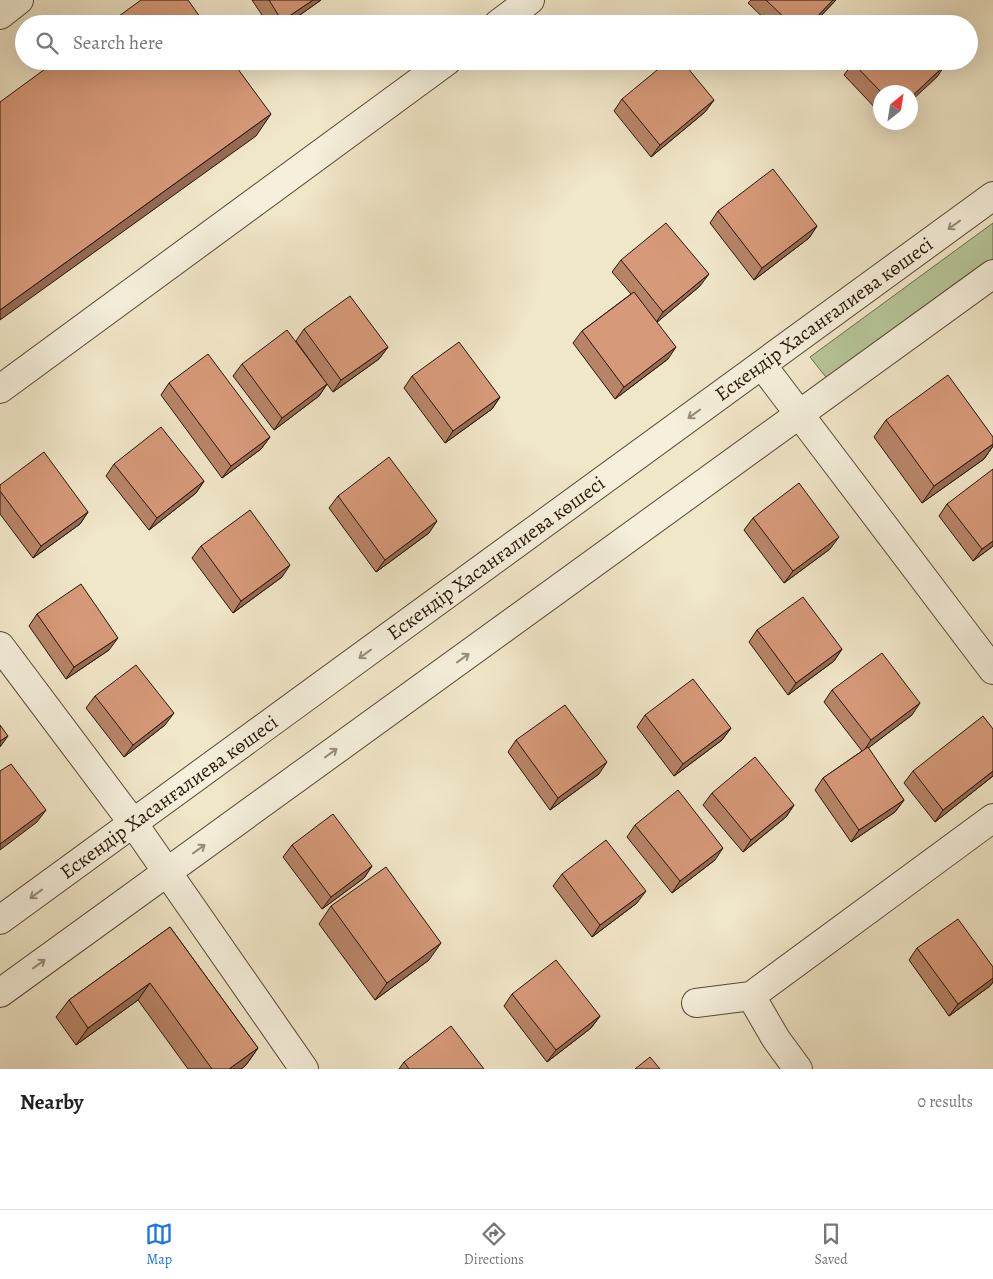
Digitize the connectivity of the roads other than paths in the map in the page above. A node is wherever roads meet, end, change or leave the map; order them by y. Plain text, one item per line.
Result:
1 (20, 0) edge
2 (530, 0) edge
3 (0, 15) edge
4 (510, 15) edge
5 (435, 70) edge
6 (993, 196) edge
7 (993, 274) edge
8 (762, 365) junction
9 (0, 389) edge
10 (801, 414) junction
11 (0, 646) edge
12 (993, 670) edge
13 (993, 818) edge
14 (133, 823) junction
15 (167, 872) junction
16 (0, 920) edge
17 (0, 993) edge
18 (751, 996) junction
19 (696, 1002) dead end
20 (304, 1069) edge
21 (798, 1069) edge

1 - 3 street
2 - 4 street
5 - 9 street
6 -> 8 street, Ескендір Хасанғалиева көшесі
7 - 10 street
8 - 10 street
8 -> 14 street, Ескендір Хасанғалиева көшесі
10 - 12 street
15 -> 10 street
11 - 14 street
13 - 18 street
14 - 15 street
14 -> 16 street, Ескендір Хасанғалиева көшесі
17 -> 15 street
15 - 20 street
18 - 19 street
18 - 21 street

